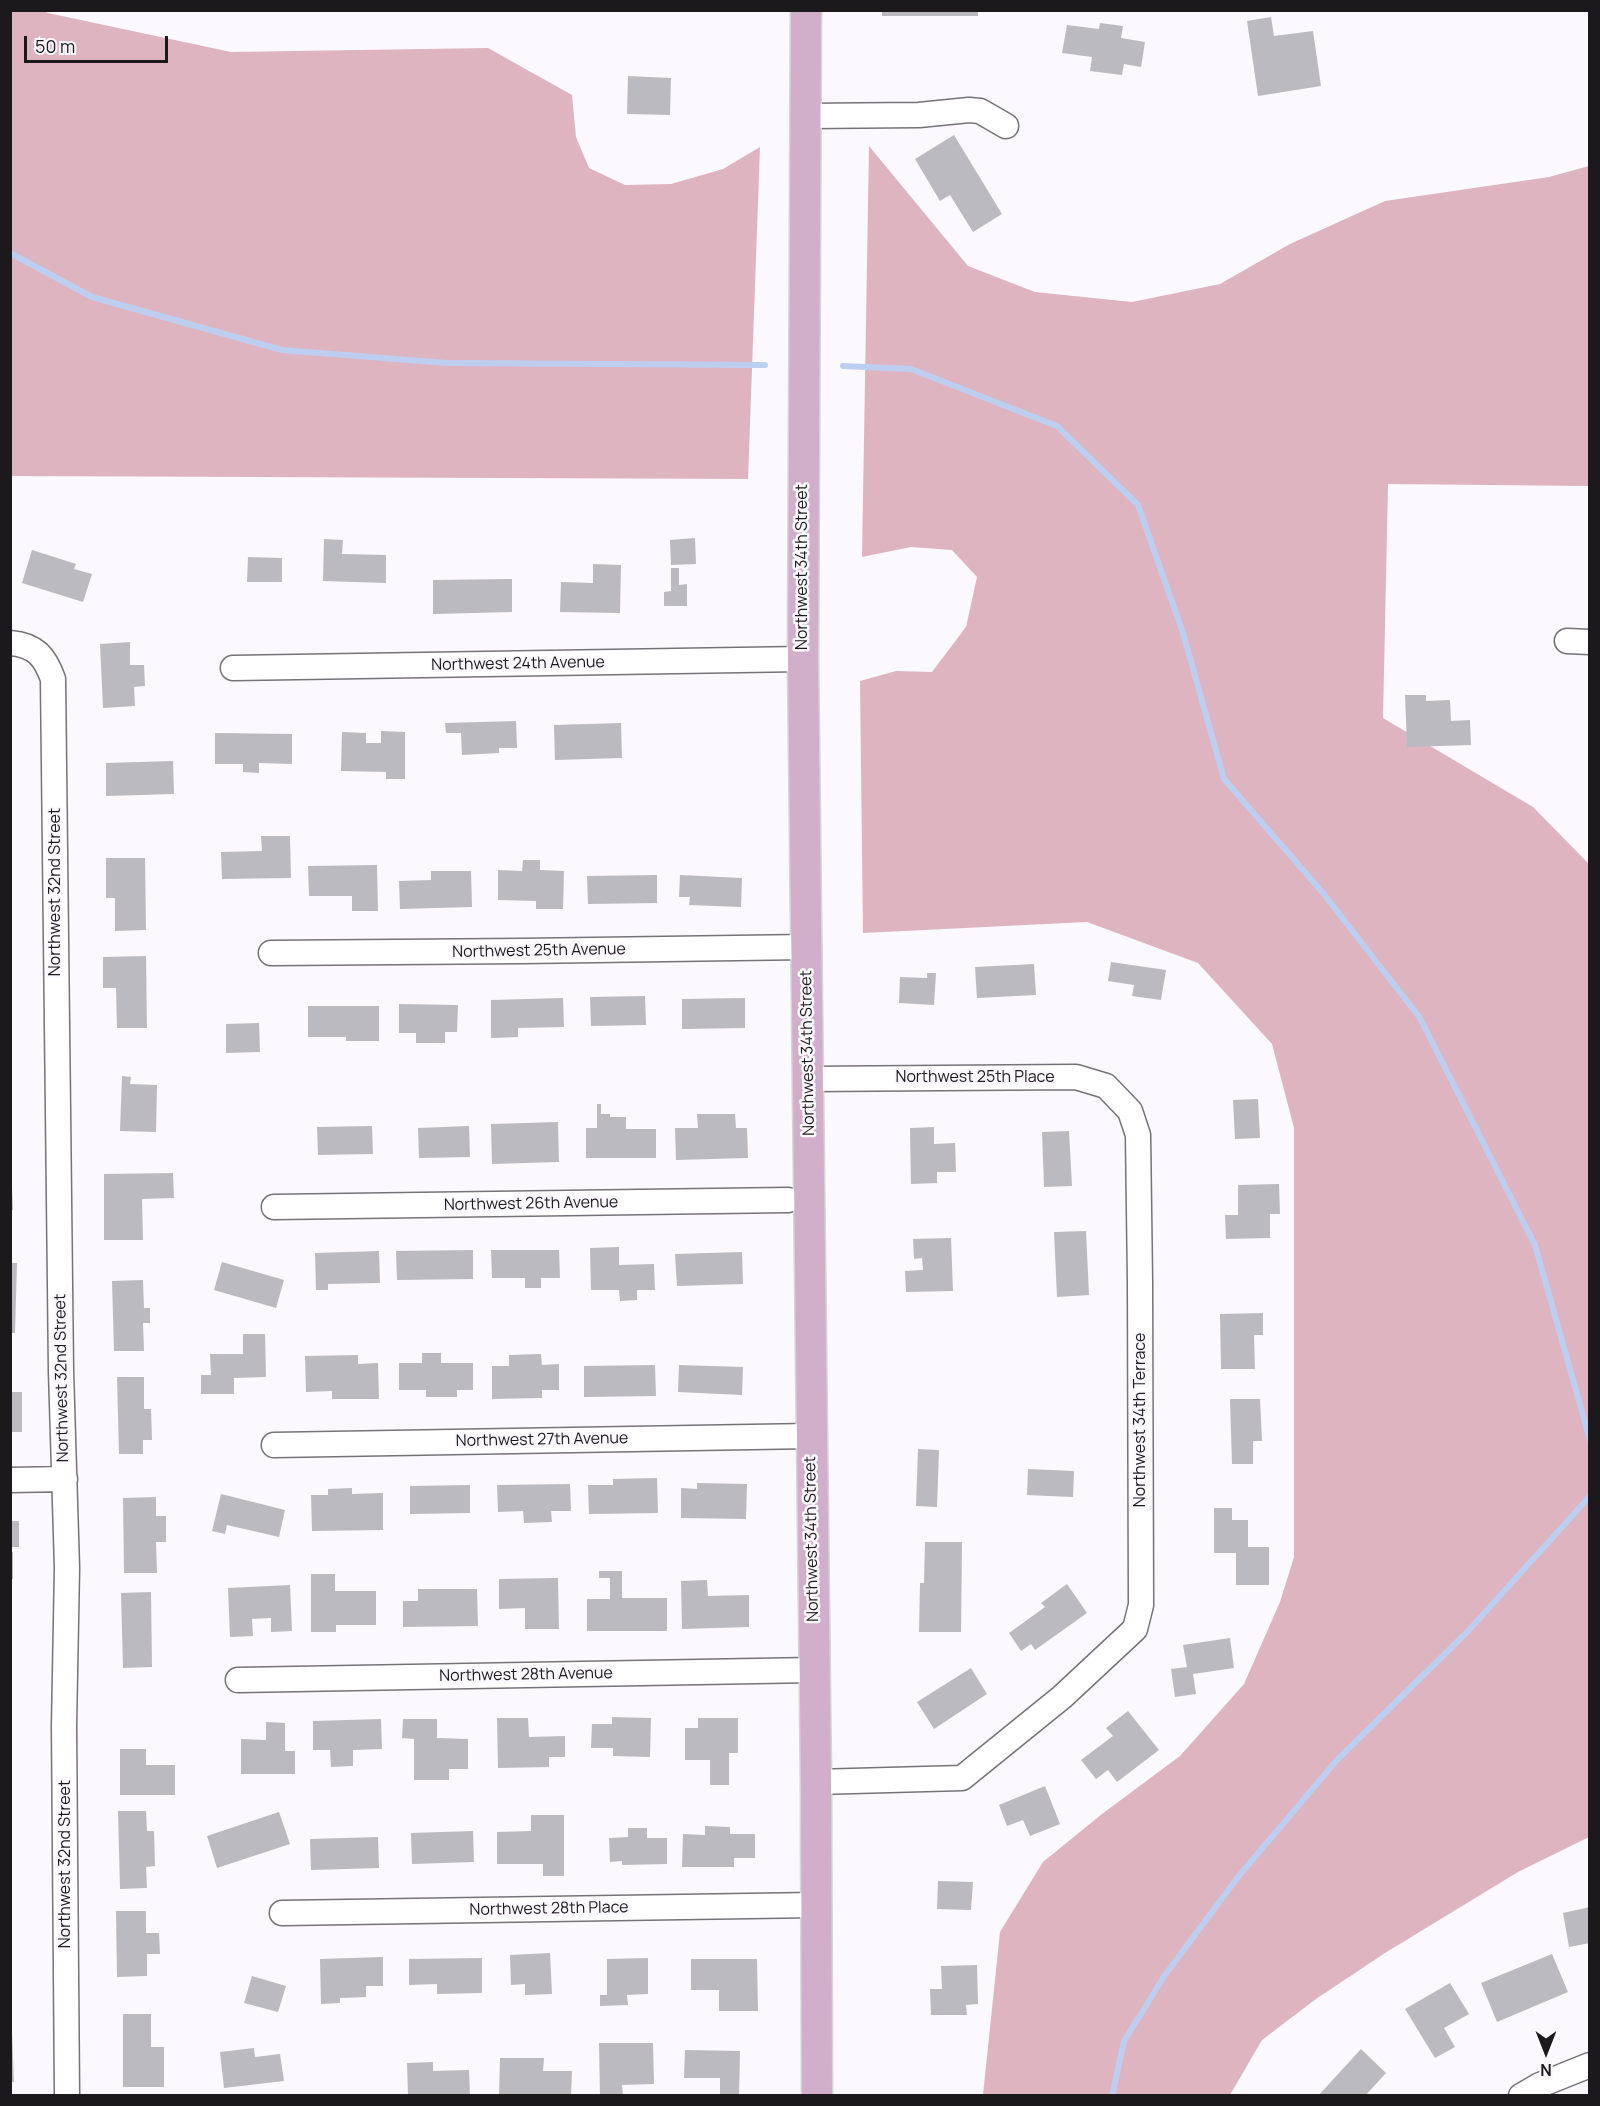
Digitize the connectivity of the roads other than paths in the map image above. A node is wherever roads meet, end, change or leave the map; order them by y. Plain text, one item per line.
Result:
1 (806, 10) edge
2 (805, 116) junction
3 (1006, 126) dead end
4 (10, 644) edge
5 (803, 659) junction
6 (233, 668) dead end
7 (807, 946) junction
8 (271, 953) dead end
9 (808, 1079) junction
10 (1130, 1111) joint
11 (788, 1200) dead end
12 (273, 1207) dead end
13 (811, 1436) junction
14 (274, 1444) dead end
15 (65, 1479) junction
16 (10, 1480) edge
17 (814, 1670) junction
18 (238, 1680) dead end
19 (816, 1782) junction
20 (816, 1905) junction
21 (282, 1913) dead end
22 (1590, 2065) edge
23 (67, 2096) edge
24 (817, 2096) edge
25 (1521, 2096) edge

1 - 2 main road, Northwest 34th Street
2 - 3 street
2 - 5 main road, Northwest 34th Street
4 - 15 street, Northwest 32nd Street
5 - 6 street, Northwest 24th Avenue
5 - 7 main road, Northwest 34th Street
7 - 8 street, Northwest 25th Avenue
7 - 9 main road, Northwest 34th Street
9 - 10 street, Northwest 25th Place
9 - 13 main road, Northwest 34th Street
10 - 19 street, Northwest 34th Terrace
11 - 12 street, Northwest 26th Avenue
13 - 14 street, Northwest 27th Avenue
13 - 17 main road, Northwest 34th Street
15 - 16 street
15 - 23 street, Northwest 32nd Street
17 - 18 street, Northwest 28th Avenue
17 - 19 main road, Northwest 34th Street
19 - 20 main road, Northwest 34th Street
20 - 21 street, Northwest 28th Place
20 - 24 main road, Northwest 34th Street
22 - 25 street

